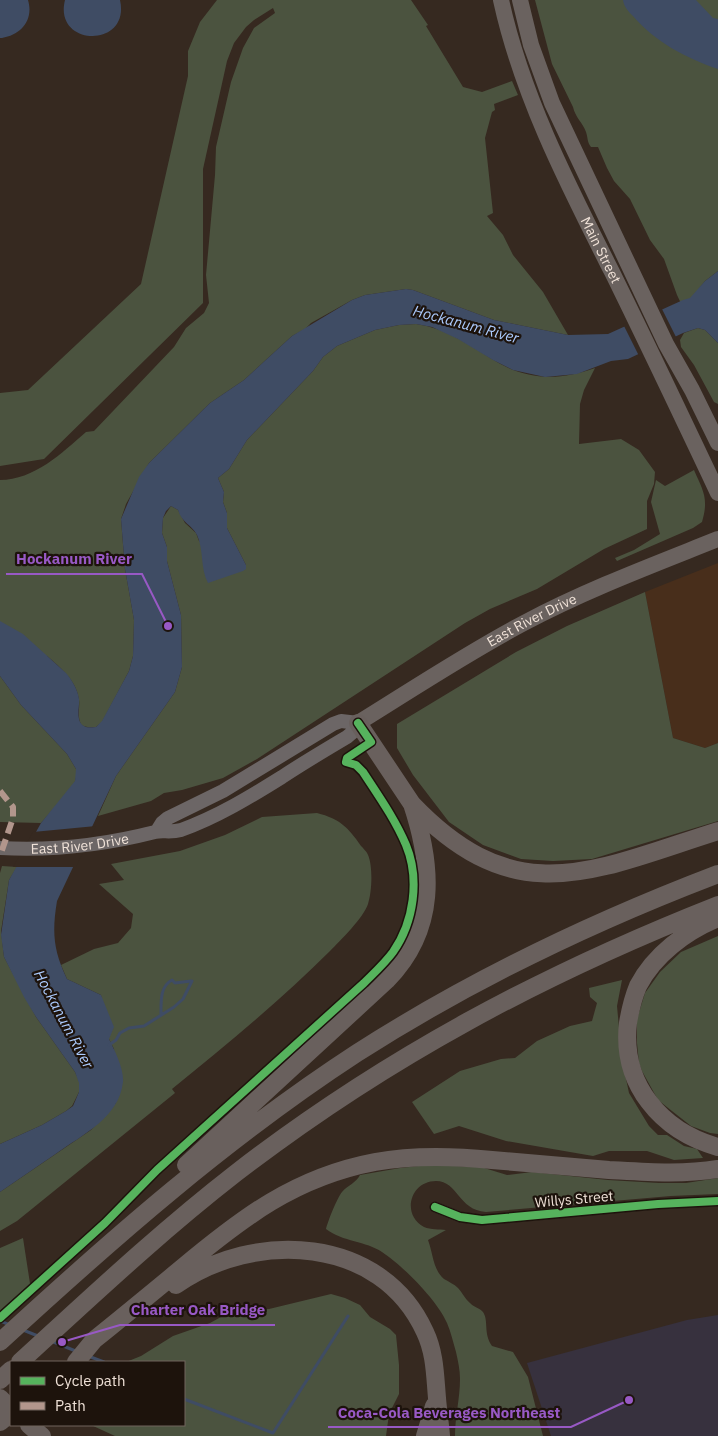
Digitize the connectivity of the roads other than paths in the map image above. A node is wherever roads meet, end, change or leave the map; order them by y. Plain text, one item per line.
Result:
1 (501, 0) edge
2 (520, 0) edge
3 (718, 443) edge
4 (718, 493) edge
5 (718, 538) edge
6 (358, 723) junction
7 (412, 804) junction
8 (718, 831) edge
9 (0, 848) edge
10 (718, 874) edge
11 (718, 906) edge
12 (718, 918) edge
13 (718, 1147) edge
14 (718, 1169) edge
15 (718, 1201) edge
16 (436, 1207) dead end
17 (90, 1257) junction
18 (138, 1310) junction
19 (0, 1342) edge
20 (21, 1361) edge
21 (78, 1361) edge
22 (10, 1371) edge
23 (0, 1380) edge
24 (437, 1396) junction
25 (0, 1398) edge
26 (10, 1408) edge
27 (10, 1414) edge
28 (0, 1422) edge
29 (30, 1426) edge
30 (42, 1436) edge
31 (425, 1436) edge
32 (440, 1436) edge

1 - 4 highway, Main Street
2 - 3 highway, Main Street
5 - 6 highway, East River Drive
6 - 7 highway
6 - 9 main road, East River Drive
7 - 8 highway
7 - 17 highway
10 - 17 highway
11 - 20 highway
12 - 13 highway
14 - 18 highway
15 - 16 street, Willys Street
17 - 19 highway
18 - 21 highway
18 - 24 highway
22 - 23 highway
24 - 31 highway
24 - 32 highway
25 - 26 highway
27 - 28 highway
29 - 30 highway

